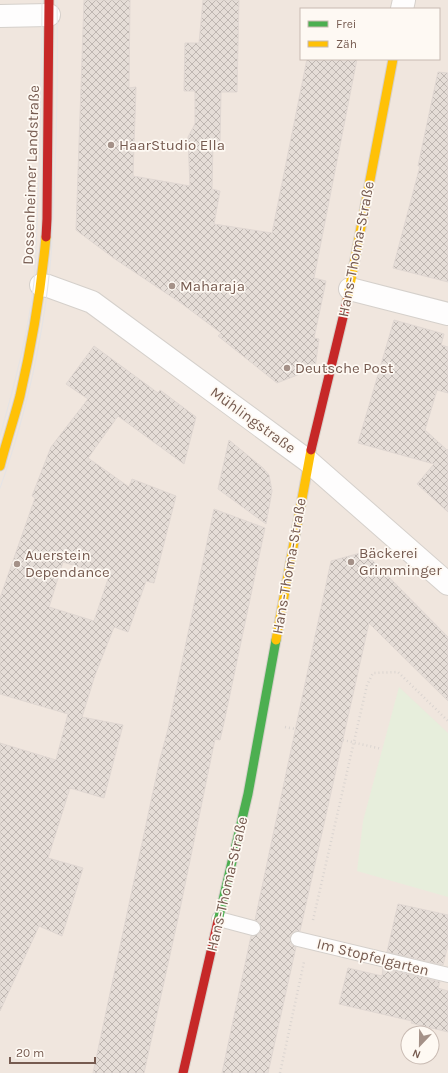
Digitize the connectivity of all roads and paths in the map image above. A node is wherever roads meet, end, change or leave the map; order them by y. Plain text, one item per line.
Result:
1 (49, 8) edge
2 (0, 16) edge
3 (393, 60) edge
4 (40, 285) junction
5 (350, 289) junction
6 (448, 314) edge
7 (308, 461) junction
8 (0, 466) edge
9 (448, 584) edge
10 (448, 721) edge
11 (343, 740) dead end
12 (354, 743) junction
13 (382, 750) dead end
14 (219, 919) junction
15 (253, 928) dead end
16 (303, 940) junction
17 (448, 976) edge
18 (183, 1073) edge
19 (280, 1073) edge

1 - 2 street
1 - 4 street, Dossenheimer Landstraße
3 - 5 street, Hans-Thoma-Straße
4 - 7 street, Mühlingstraße
4 - 8 street, Dossenheimer Landstraße
5 - 6 street
5 - 7 street, Hans-Thoma-Straße
7 - 9 street, Mühlingstraße
7 - 14 street, Hans-Thoma-Straße
10 - 12 path
11 - 12 path
12 - 13 path
12 - 16 path
14 - 15 lane
14 - 18 street, Hans-Thoma-Straße
16 - 17 lane, Im Stopfelgarten
16 - 19 path

